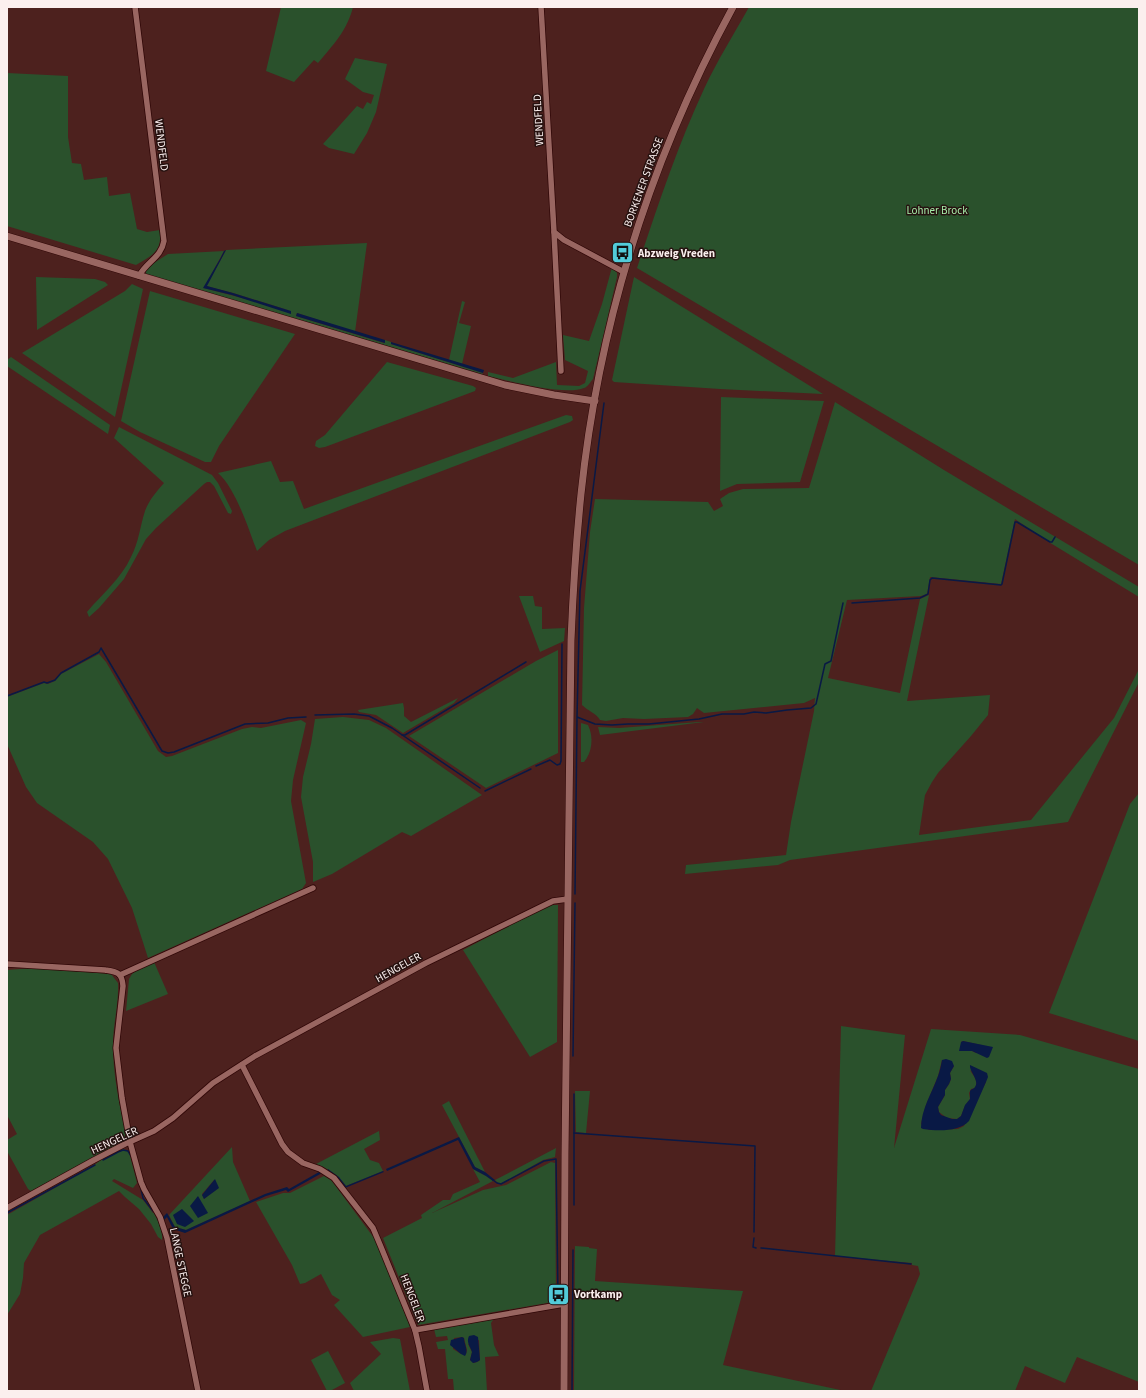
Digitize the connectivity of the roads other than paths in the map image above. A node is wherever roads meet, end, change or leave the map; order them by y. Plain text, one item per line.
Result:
1 (135, 7) edge
2 (541, 7) edge
3 (733, 7) edge
4 (554, 232) junction
5 (7, 236) edge
6 (624, 272) junction
7 (139, 276) junction
8 (561, 371) dead end
9 (595, 401) junction
10 (313, 888) dead end
11 (568, 899) junction
12 (7, 964) edge
13 (120, 975) junction
14 (242, 1065) junction
15 (130, 1142) junction
16 (7, 1208) edge
17 (564, 1304) junction
18 (415, 1330) junction
19 (198, 1391) edge
20 (427, 1391) edge
21 (564, 1391) edge

1 - 7 street, WENDFELD
2 - 4 street, WENDFELD
3 - 6 main road, BORKENER STRASSE
4 - 6 street
4 - 8 street, WENDFELD
5 - 7 main road
6 - 9 main road, BORKENER STRASSE
7 - 9 main road
9 - 11 main road, BORKENER STRASSE
10 - 13 street
11 - 14 street, HENGELER
11 - 17 main road, BORKENER STRASSE
12 - 13 street
13 - 15 street, LANGE STEGGE
14 - 15 street, HENGELER
14 - 18 street, HENGELER
15 - 16 street, HENGELER
15 - 19 street, LANGE STEGGE
17 - 18 street, HENGELER
17 - 21 main road, BORKENER STRASSE
18 - 20 street, HENGELER

